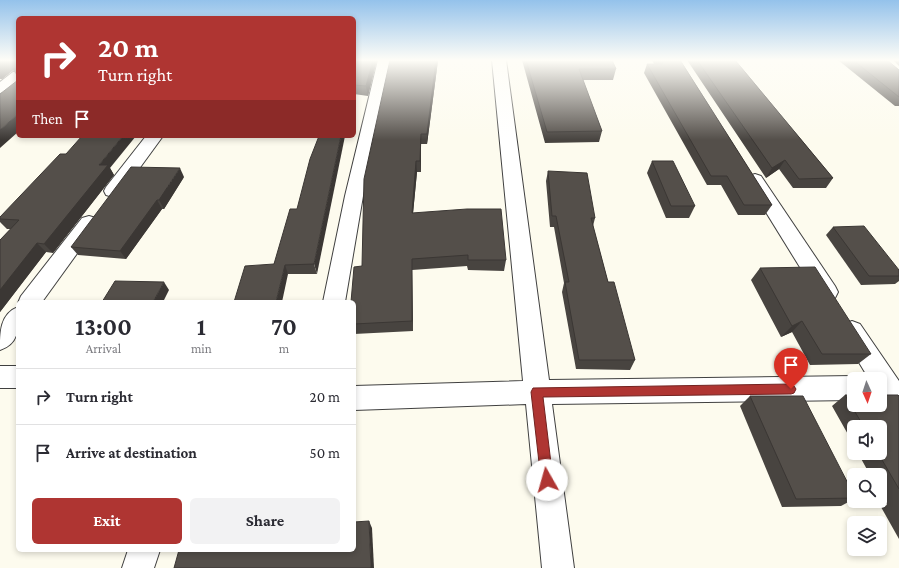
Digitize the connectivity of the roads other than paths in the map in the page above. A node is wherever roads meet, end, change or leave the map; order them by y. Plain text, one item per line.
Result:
1 (379, 87) edge
2 (503, 87) edge
3 (153, 138) edge
4 (746, 167) edge
5 (31, 300) edge
6 (334, 300) edge
7 (16, 319) edge
8 (0, 340) edge
9 (0, 377) edge
10 (16, 378) edge
11 (847, 388) edge
12 (537, 392) junction
13 (892, 392) edge
14 (356, 398) edge
15 (143, 552) edge
16 (138, 568) edge
17 (558, 568) edge

1 - 6 street
2 - 12 street
3 - 5 street
4 - 13 street
7 - 8 street
9 - 10 street
11 - 12 street
12 - 14 street
12 - 17 street
15 - 16 street

